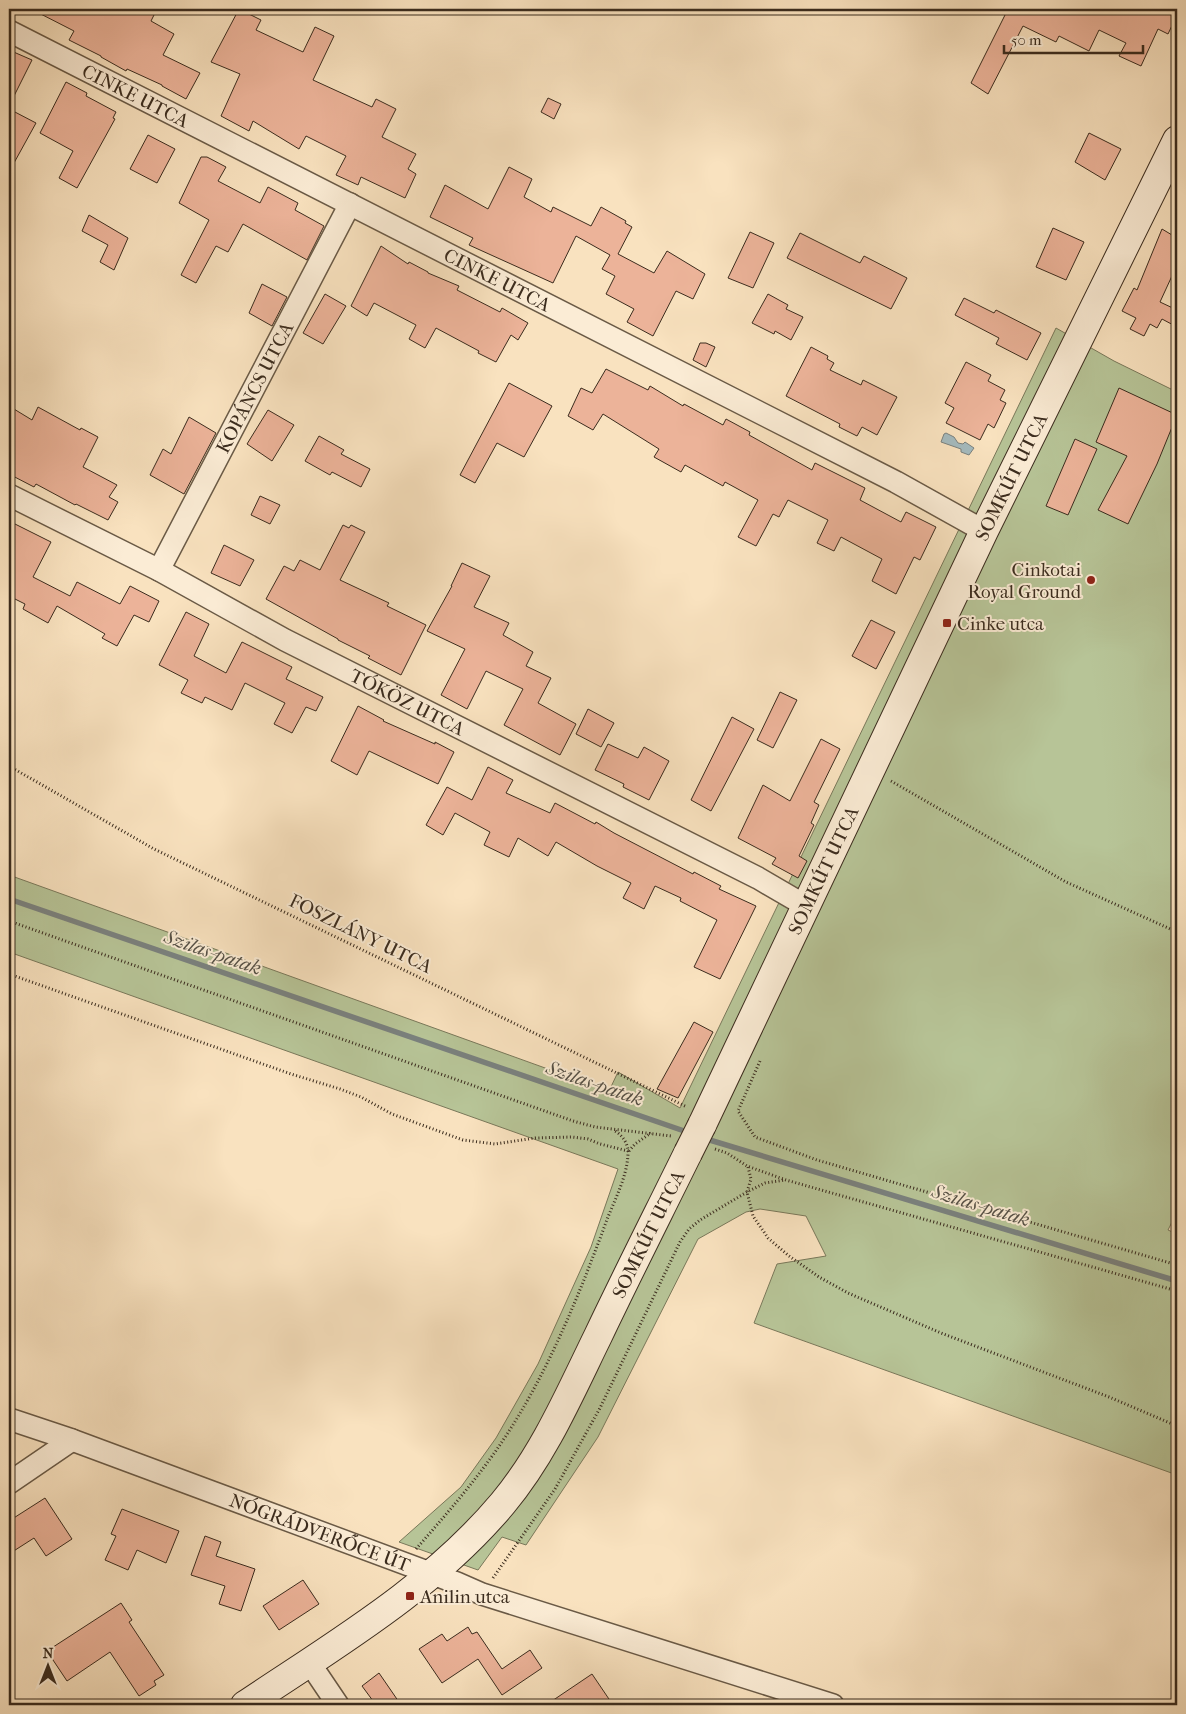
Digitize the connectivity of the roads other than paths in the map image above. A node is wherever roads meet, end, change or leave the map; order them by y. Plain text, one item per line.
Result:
1 (9, 31) edge
2 (1177, 140) edge
3 (350, 204) junction
4 (9, 495) edge
5 (984, 531) junction
6 (159, 570) junction
7 (806, 906) junction
8 (9, 1419) edge
9 (72, 1440) junction
10 (9, 1483) edge
11 (433, 1574) junction
12 (309, 1662) junction
13 (794, 1699) edge
14 (245, 1705) edge
15 (338, 1705) edge
16 (833, 1705) edge

1 - 3 street, CINKE UTCA
2 - 5 street, SOMKÚT UTCA
3 - 5 street, CINKE UTCA
3 - 6 street, KOPÁNCS UTCA
4 - 6 street, TÓKÖZ UTCA
5 - 7 street, SOMKÚT UTCA
6 - 7 street, TÓKÖZ UTCA
7 - 11 street, SOMKÚT UTCA, bridge
8 - 9 street, NÓGRÁDVERŐCE ÚT
9 - 10 street
9 - 11 street, NÓGRÁDVERŐCE ÚT
11 - 12 street, SOMKÚT UTCA
11 - 13 street, NÓGRÁDVERŐCE ÚT
12 - 14 street, SOMKÚT UTCA
12 - 15 street
13 - 16 street, NÓGRÁDVERŐCE ÚT

